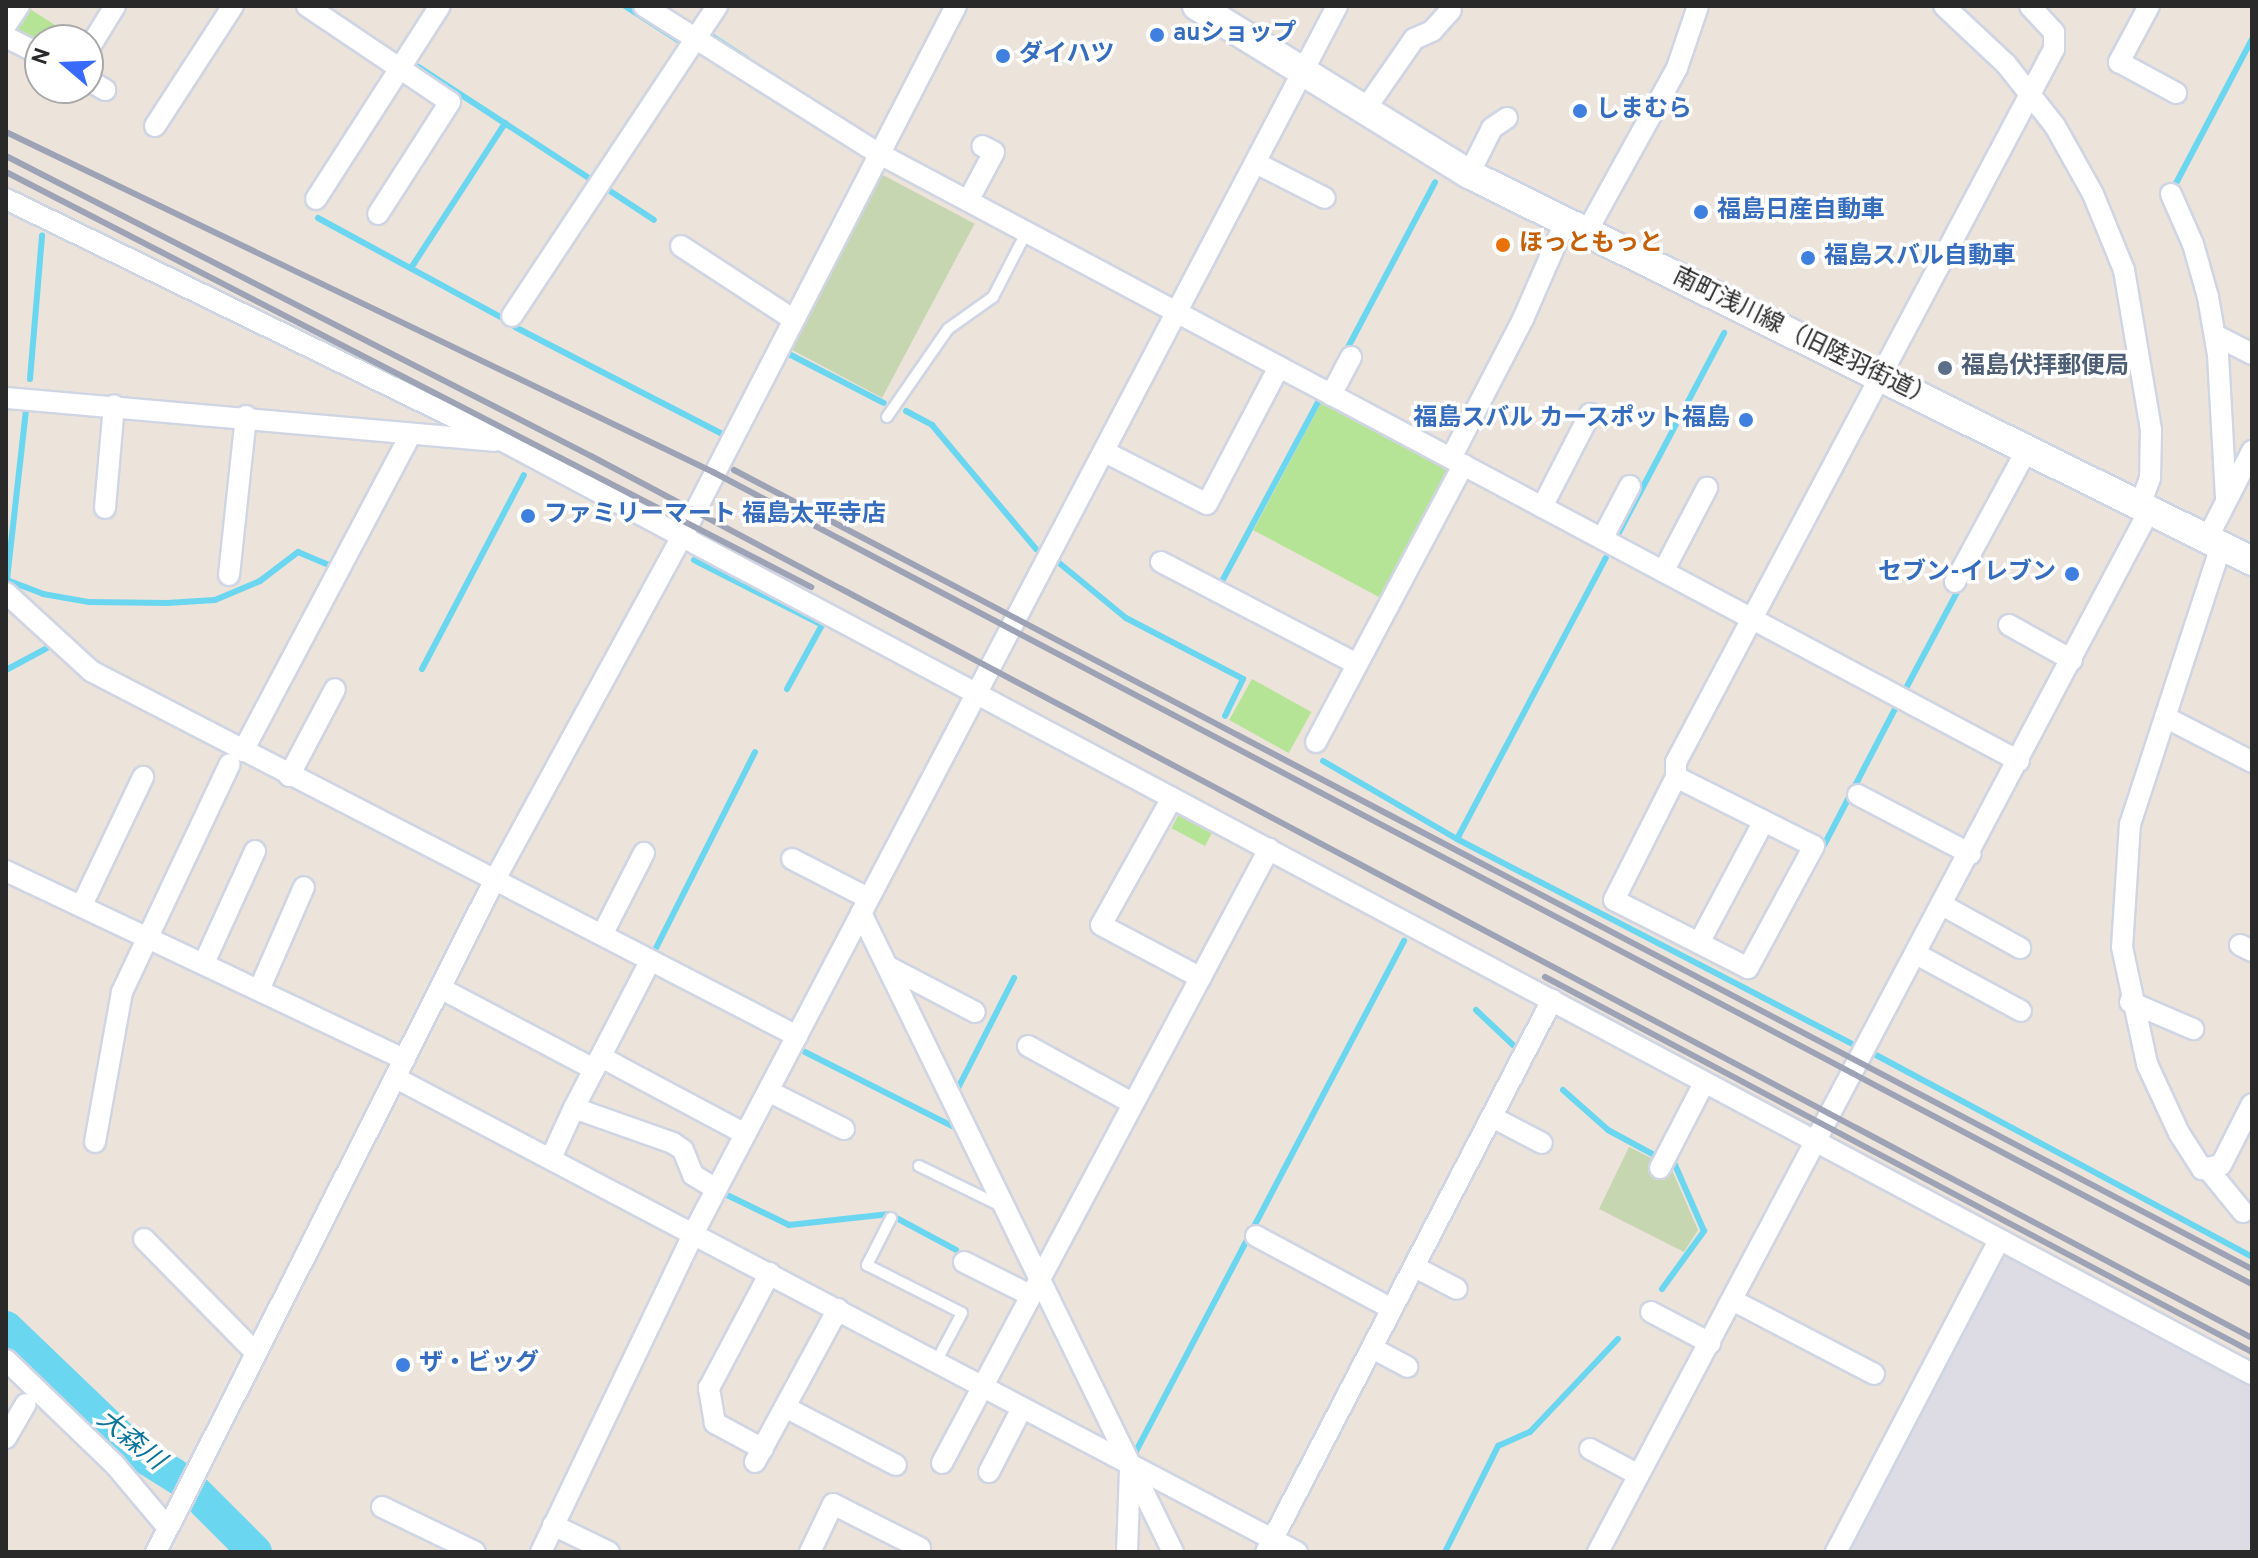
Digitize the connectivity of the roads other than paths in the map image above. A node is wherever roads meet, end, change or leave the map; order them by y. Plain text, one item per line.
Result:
1 (19, 6) edge
2 (115, 6) edge
3 (233, 6) edge
4 (307, 6) edge
5 (440, 6) edge
6 (644, 6) edge
7 (717, 6) edge
8 (956, 6) edge
9 (1197, 6) edge
10 (1337, 6) edge
11 (1698, 6) edge
12 (1944, 6) edge
13 (2149, 6) edge
14 (1451, 10) dead end
15 (2042, 10) edge
16 (104, 24) edge
17 (6, 25) edge
18 (6, 37) edge
19 (696, 40) junction
20 (24, 46) edge
21 (400, 70) junction
22 (1303, 74) junction
23 (2176, 93) dead end
24 (2031, 95) junction
25 (1364, 111) junction
26 (1507, 118) dead end
27 (155, 126) dead end
28 (982, 146) dead end
29 (876, 152) junction
30 (1256, 163) junction
31 (1469, 174) junction
32 (2171, 194) dead end
33 (1325, 198) dead end
34 (6, 199) edge
35 (316, 199) dead end
36 (968, 201) junction
37 (378, 214) dead end
38 (1576, 228) junction
39 (1026, 233) junction
40 (681, 246) dead end
41 (1178, 314) junction
42 (512, 316) dead end
43 (791, 318) junction
44 (2215, 335) junction
45 (2252, 354) edge
46 (1351, 357) dead end
47 (1279, 367) junction
48 (1883, 377) junction
49 (1331, 395) junction
50 (6, 398) edge
51 (114, 405) junction
52 (1590, 414) dead end
53 (246, 416) junction
54 (887, 417) dead end
55 (411, 434) junction
56 (503, 441) junction
57 (2026, 451) junction
58 (2252, 451) edge
59 (1105, 452) junction
60 (1457, 461) junction
61 (1630, 486) dead end
62 (1707, 488) dead end
63 (2226, 497) junction
64 (1542, 507) junction
65 (105, 508) dead end
66 (2144, 511) junction
67 (682, 537) junction
68 (1602, 539) junction
69 (2214, 543) junction
70 (2252, 561) edge
71 (1161, 562) dead end
72 (1664, 570) junction
73 (229, 575) dead end
74 (1955, 582) dead end
75 (6, 593) edge
76 (1754, 620) junction
77 (2009, 625) dead end
78 (2072, 660) junction
79 (1357, 664) junction
80 (335, 689) dead end
81 (976, 693) junction
82 (2165, 717) junction
83 (1316, 742) dead end
84 (236, 758) junction
85 (2019, 761) junction
86 (2252, 762) edge
87 (289, 776) junction
88 (143, 777) dead end
89 (1676, 777) junction
90 (1858, 795) dead end
91 (1172, 798) junction
92 (1764, 821) junction
93 (1269, 849) junction
94 (255, 851) dead end
95 (644, 853) dead end
96 (1971, 854) junction
97 (792, 859) dead end
98 (6, 871) edge
99 (493, 883) junction
100 (304, 887) dead end
101 (82, 905) junction
102 (864, 905) junction
103 (1944, 906) junction
104 (603, 933) junction
105 (148, 936) junction
106 (1699, 943) junction
107 (2020, 948) dead end
108 (1918, 955) junction
109 (204, 963) junction
110 (887, 966) junction
111 (645, 971) dead end
112 (1201, 978) junction
113 (442, 989) junction
114 (259, 990) junction
115 (1552, 1000) junction
116 (2130, 1002) junction
117 (2021, 1011) dead end
118 (975, 1012) dead end
119 (2193, 1029) dead end
120 (797, 1036) junction
121 (1028, 1046) dead end
122 (597, 1063) junction
123 (400, 1069) junction
124 (1704, 1083) junction
125 (768, 1091) junction
126 (1132, 1103) junction
127 (2252, 1104) edge
128 (574, 1108) junction
129 (1492, 1117) junction
130 (844, 1129) dead end
131 (745, 1134) junction
132 (95, 1142) dead end
133 (1542, 1143) dead end
134 (1816, 1143) junction
135 (551, 1158) junction
136 (919, 1166) dead end
137 (1660, 1168) dead end
138 (2207, 1168) junction
139 (716, 1189) junction
140 (1004, 1208) junction
141 (2243, 1212) dead end
142 (891, 1218) dead end
143 (694, 1232) junction
144 (1256, 1236) dead end
145 (144, 1239) dead end
146 (1999, 1240) junction
147 (964, 1262) dead end
148 (1415, 1267) junction
149 (770, 1273) junction
150 (1033, 1285) junction
151 (1457, 1289) dead end
152 (1732, 1300) junction
153 (838, 1309) junction
154 (1392, 1309) junction
155 (1651, 1312) dead end
156 (1710, 1343) junction
157 (1372, 1348) junction
158 (256, 1353) junction
159 (6, 1360) edge
160 (936, 1362) junction
161 (1407, 1367) dead end
162 (1874, 1374) dead end
163 (2252, 1374) edge
164 (982, 1386) junction
165 (26, 1404) dead end
166 (785, 1407) junction
167 (1022, 1408) junction
168 (8, 1428) edge
169 (1590, 1449) dead end
170 (942, 1463) dead end
171 (896, 1465) dead end
172 (1130, 1465) junction
173 (989, 1472) dead end
174 (1639, 1475) junction
175 (382, 1507) dead end
176 (553, 1525) junction
177 (168, 1528) junction
178 (1270, 1546) edge
179 (156, 1552) edge
180 (475, 1552) edge
181 (541, 1552) edge
182 (609, 1552) edge
183 (810, 1552) edge
184 (919, 1552) edge
185 (1127, 1552) edge
186 (1173, 1552) edge
187 (1297, 1552) edge
188 (1598, 1552) edge
189 (1836, 1552) edge

1 - 17 street
2 - 16 street
3 - 27 street
4 - 21 street
5 - 21 street
6 - 19 street
7 - 19 street
8 - 29 street
9 - 22 street, 南町浅川線（旧陸羽街道）
10 - 22 street
11 - 38 street
12 - 24 street
13 - 23 street
14 - 25 street
15 - 24 street
18 - 20 street
19 - 29 street
19 - 42 street
21 - 35 street
21 - 37 street
22 - 25 street, 南町浅川線（旧陸羽街道）
22 - 30 street
24 - 48 street
24 - 66 street
25 - 31 street, 南町浅川線（旧陸羽街道）
26 - 31 street
28 - 36 street
29 - 36 street
29 - 43 street
30 - 33 street
30 - 41 street
31 - 38 street, 南町浅川線（旧陸羽街道）
32 - 44 street
34 - 56 street
36 - 39 street
38 - 48 street, 南町浅川線（旧陸羽街道）
38 - 60 street
39 - 41 street
39 - 54 lane
40 - 43 street
41 - 47 street
41 - 59 street
43 - 67 street
44 - 45 street
44 - 63 street
46 - 49 street
47 - 49 street
47 - 59 street
48 - 57 street, 南町浅川線（旧陸羽街道）
48 - 76 street
49 - 60 street
50 - 51 street
51 - 53 street
51 - 65 street
52 - 64 street
53 - 55 street
53 - 73 street
55 - 56 street
55 - 84 street
56 - 67 street
57 - 66 street, 南町浅川線（旧陸羽街道）
57 - 74 street
58 - 63 street
59 - 81 street
60 - 64 street
60 - 79 street
61 - 68 street
62 - 72 street
63 - 69 street
64 - 68 street
66 - 69 street, 南町浅川線（旧陸羽街道）
66 - 78 street
67 - 81 street
67 - 99 street
68 - 72 street
69 - 70 street, 南町浅川線（旧陸羽街道）
69 - 82 street
71 - 79 street
72 - 76 street
75 - 84 street
76 - 85 street
76 - 89 street
77 - 78 street
78 - 85 street
79 - 83 street
80 - 87 street
81 - 91 street
81 - 102 street
82 - 86 street
82 - 116 street
84 - 87 street
84 - 105 street
85 - 96 street
87 - 99 street
88 - 101 street
89 - 92 street
89 - 106 street
90 - 96 street
91 - 93 street
91 - 112 street
92 - 106 street
92 - 106 street
93 - 112 street
93 - 115 street
94 - 109 street
95 - 104 street
96 - 103 street
97 - 102 street
98 - 101 street
99 - 104 street
99 - 113 street
100 - 114 street
101 - 105 street
102 - 110 street
102 - 120 street
103 - 107 street
103 - 108 street
104 - 120 street
105 - 109 street
105 - 132 street
108 - 117 street
108 - 134 street
109 - 114 street
110 - 118 street
110 - 140 street
111 - 122 street
112 - 126 street
113 - 122 street
113 - 123 street
114 - 123 street
115 - 124 street
115 - 129 street
116 - 119 street
116 - 138 street
120 - 125 street
121 - 126 street
122 - 128 street
122 - 131 street
123 - 135 street
123 - 158 street
124 - 134 street
124 - 137 street
125 - 130 street
125 - 131 street
126 - 150 street
127 - 138 street
128 - 135 street
128 - 139 street
129 - 133 street
129 - 148 street
131 - 139 street
134 - 146 street
134 - 152 street
135 - 143 street
136 - 140 lane
138 - 141 street
139 - 143 street
140 - 150 street
142 - 160 lane
143 - 149 street
143 - 176 street
144 - 154 street
145 - 158 street
146 - 163 street
146 - 189 street
147 - 150 street
148 - 151 street
148 - 154 street
149 - 153 street
149 - 166 street
150 - 164 street
150 - 172 street
152 - 156 street
152 - 162 street
153 - 160 street
153 - 166 street
154 - 157 street
155 - 156 street
156 - 174 street
157 - 161 street
157 - 178 street
158 - 177 street
159 - 177 street
160 - 164 street
164 - 167 street
164 - 170 street
165 - 168 street
166 - 171 street
167 - 172 street
167 - 173 street
169 - 174 street
172 - 178 street
172 - 185 street
172 - 186 street
174 - 188 street
175 - 180 street
176 - 181 street
176 - 182 street
177 - 179 street
178 - 187 street
183 - 184 street

